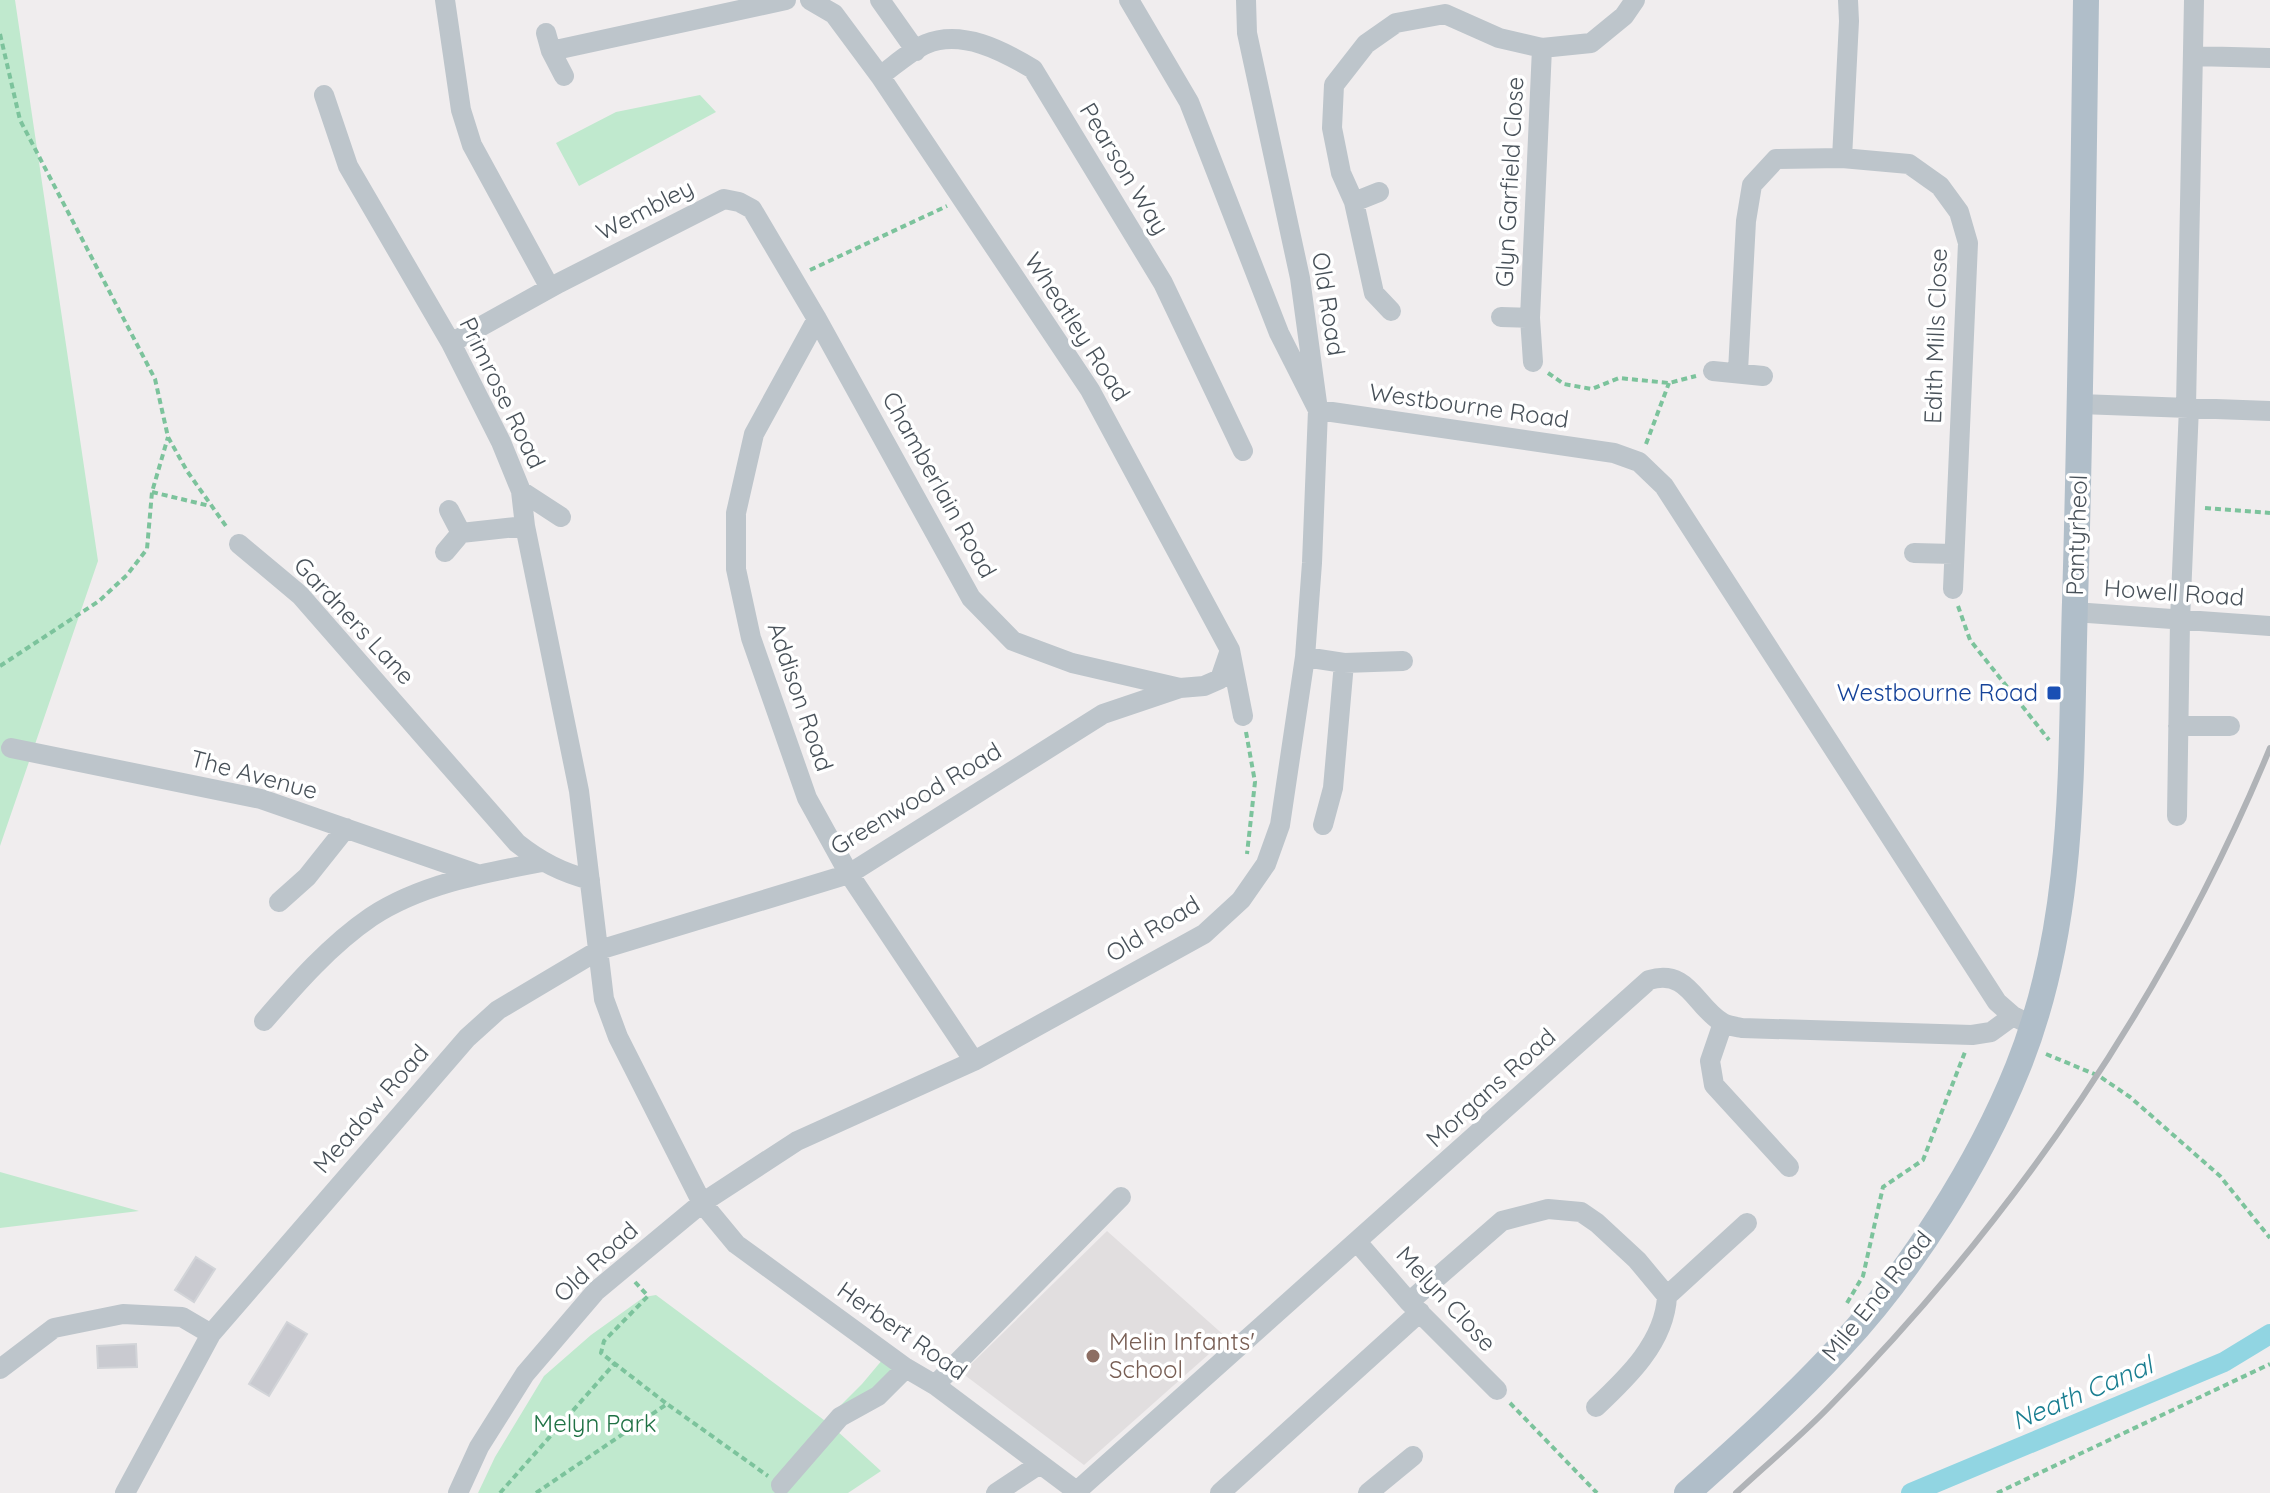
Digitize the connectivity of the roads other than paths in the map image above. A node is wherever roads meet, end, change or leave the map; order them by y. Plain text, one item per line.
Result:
1 (445, 0) edge
2 (786, 0) edge
3 (810, 0) edge
4 (880, 0) edge
5 (1129, 0) edge
6 (1246, 0) edge
7 (1635, 0) edge
8 (1848, 0) edge
9 (2086, 0) edge
10 (2194, 0) edge
11 (1445, 7) edge
12 (1542, 48) junction
13 (916, 51) junction
14 (2193, 56) junction
15 (2270, 58) edge
16 (564, 76) dead end
17 (880, 76) junction
18 (324, 95) dead end
19 (1842, 158) junction
20 (496, 165) dead end
21 (1379, 192) dead end
22 (1354, 202) junction
23 (554, 286) junction
24 (1391, 311) dead end
25 (1501, 317) dead end
26 (1530, 318) junction
27 (817, 319) junction
28 (451, 343) junction
29 (1533, 362) road end
30 (1713, 371) road end
31 (1738, 371) junction
32 (1763, 376) dead end
33 (2080, 404) junction
34 (2188, 407) junction
35 (1318, 410) junction
36 (2270, 411) edge
37 (1243, 451) dead end
38 (521, 491) junction
39 (449, 510) dead end
40 (561, 517) dead end
41 (525, 526) junction
42 (461, 533) junction
43 (239, 544) road end
44 (445, 552) dead end
45 (1914, 553) dead end
46 (1953, 554) junction
47 (1953, 589) road end
48 (2074, 612) junction
49 (2180, 620) junction
50 (2270, 626) edge
51 (1230, 650) junction
52 (1305, 657) junction
53 (1403, 661) dead end
54 (1344, 663) junction
55 (1180, 688) junction
56 (1243, 716) road end
57 (2178, 726) junction
58 (2230, 726) dead end
59 (11, 748) dead end
60 (2177, 816) dead end
61 (1323, 825) dead end
62 (346, 828) junction
63 (542, 862) junction
64 (477, 874) junction
65 (849, 874) junction
66 (590, 880) junction
67 (285, 897) dead end
68 (599, 950) junction
69 (264, 1021) dead end
70 (1723, 1023) junction
71 (2022, 1038) junction
72 (974, 1061) junction
73 (1789, 1167) dead end
74 (1121, 1197) dead end
75 (702, 1203) junction
76 (1747, 1223) dead end
77 (1358, 1243) junction
78 (1667, 1296) junction
79 (1415, 1307) junction
80 (211, 1334) junction
81 (906, 1368) junction
82 (0, 1369) edge
83 (935, 1385) junction
84 (1497, 1390) road end
85 (1596, 1407) dead end
86 (1413, 1456) dead end
87 (1040, 1464) junction
88 (781, 1485) road end
89 (1078, 1492) edge
90 (125, 1493) edge
91 (458, 1493) edge
92 (996, 1493) edge
93 (1220, 1493) edge
94 (1368, 1493) edge
95 (1687, 1493) edge

1 - 23 street
2 - 16 street
3 - 17 street, Wheatley Road
4 - 13 street
5 - 35 street
6 - 35 street, Old Road
7 - 12 street
8 - 19 street
9 - 33 main road, Pantyrheol
10 - 14 street
11 - 12 street
11 - 22 street
12 - 26 street, Glyn Garfield Close
13 - 17 street, Pearson Way
13 - 37 street, Pearson Way
14 - 15 street
14 - 34 street
17 - 51 street, Wheatley Road
18 - 28 street, Primrose Road
19 - 31 street, Edith Mills Close
19 - 46 street, Edith Mills Close
20 - 23 street
21 - 22 street
22 - 24 street
23 - 27 street, Wembley
23 - 28 street, Wembley
25 - 26 street, Glyn Garfield Close
26 - 29 street, Glyn Garfield Close
27 - 55 street, Chamberlain Road
27 - 65 street, Addison Road
28 - 38 street, Primrose Road
30 - 31 street
31 - 32 street
33 - 34 street
33 - 48 main road, Pantyrheol
34 - 36 street
34 - 49 street
35 - 52 street, Old Road
35 - 71 street, Westbourne Road
38 - 40 street
38 - 41 street, Primrose Road
39 - 42 street
41 - 42 street
41 - 66 street, Primrose Road
42 - 44 street
43 - 63 street, Gardners Lane
45 - 46 street
46 - 47 street, Edith Mills Close
48 - 49 street, Howell Road
48 - 71 main road, Pantyrheol
49 - 50 street, Howell Road
49 - 57 street
51 - 55 street, Greenwood Road
51 - 56 street, Wheatley Road
52 - 54 street
52 - 72 street, Old Road
53 - 54 street
54 - 61 street
55 - 65 street, Greenwood Road
57 - 58 street
57 - 60 street
59 - 62 street, The Avenue
62 - 64 street, The Avenue
62 - 67 street
63 - 64 street
63 - 66 street, Gardners Lane
64 - 69 street
65 - 68 street, Greenwood Road
65 - 72 street, Addison Road
66 - 68 street
68 - 75 street
68 - 80 street, Meadow Road
70 - 71 street
70 - 73 street
70 - 77 street, Morgans Road
71 - 95 main road, Mile End Road
72 - 75 street, Old Road
74 - 83 street
75 - 81 street, Herbert Road
75 - 91 street, Old Road
76 - 78 street
77 - 79 street, Melyn Close
77 - 89 street, Morgans Road
78 - 79 street
78 - 85 street
79 - 84 street, Melyn Close
79 - 93 street
80 - 82 street
80 - 90 street, Meadow Road
81 - 83 street, Herbert Road
81 - 88 street
83 - 87 street, Herbert Road
86 - 94 street
87 - 89 street, Herbert Road
87 - 92 street

